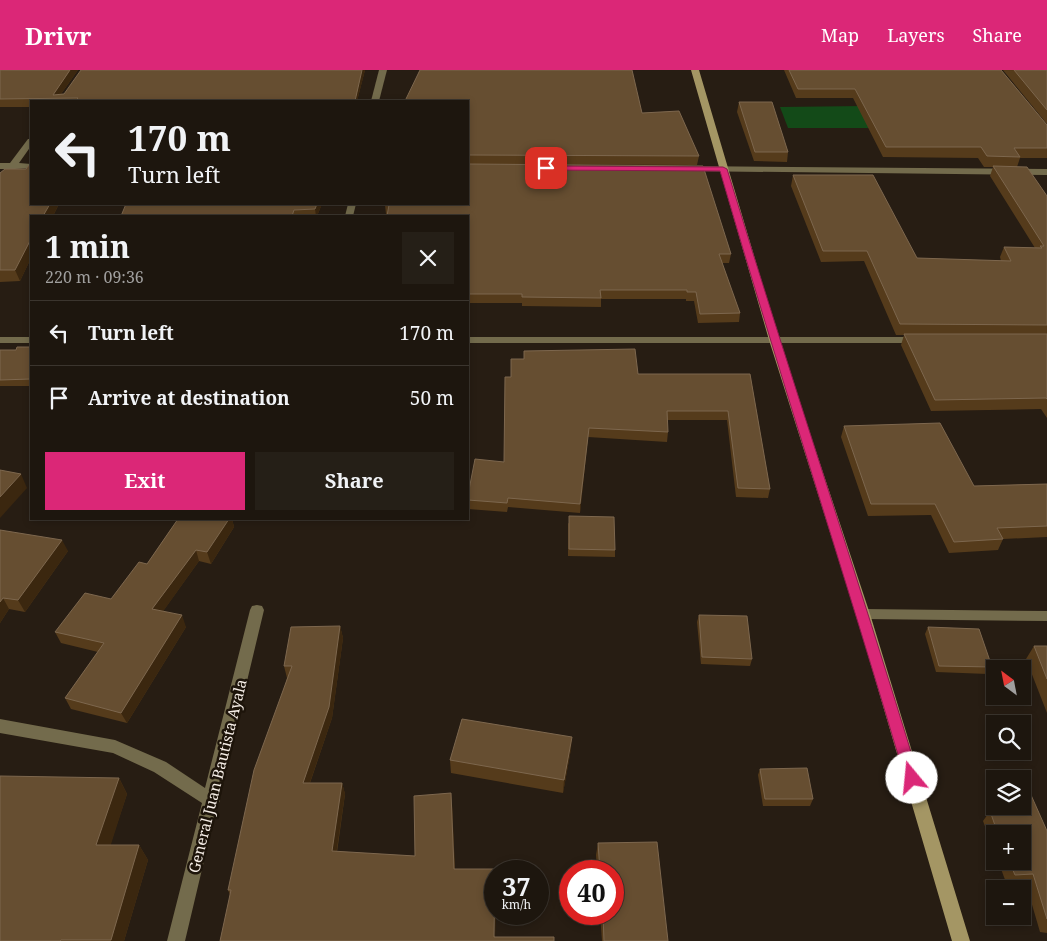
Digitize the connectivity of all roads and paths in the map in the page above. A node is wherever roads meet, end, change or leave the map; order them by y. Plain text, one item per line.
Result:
1 (383, 70) edge
2 (695, 70) edge
3 (375, 100) edge
4 (30, 142) edge
5 (0, 166) edge
6 (12, 166) junction
7 (30, 166) edge
8 (674, 169) edge
9 (723, 169) junction
10 (1047, 172) edge
11 (0, 183) edge
12 (0, 340) edge
13 (30, 340) edge
14 (469, 340) edge
15 (774, 340) junction
16 (930, 340) edge
17 (257, 610) dead end
18 (863, 614) junction
19 (1047, 616) edge
20 (0, 726) edge
21 (212, 801) junction
22 (176, 941) edge
23 (961, 941) edge

1 - 3 street
2 - 9 street
4 - 6 street
5 - 6 street
6 - 7 street
6 - 11 street
8 - 9 street
9 - 10 street
9 - 15 street
12 - 13 street
14 - 15 street
15 - 16 street
15 - 18 street
17 - 21 street, General Juan Bautista Ayala
18 - 19 street
18 - 23 street
20 - 21 street
21 - 22 street, General Juan Bautista Ayala

